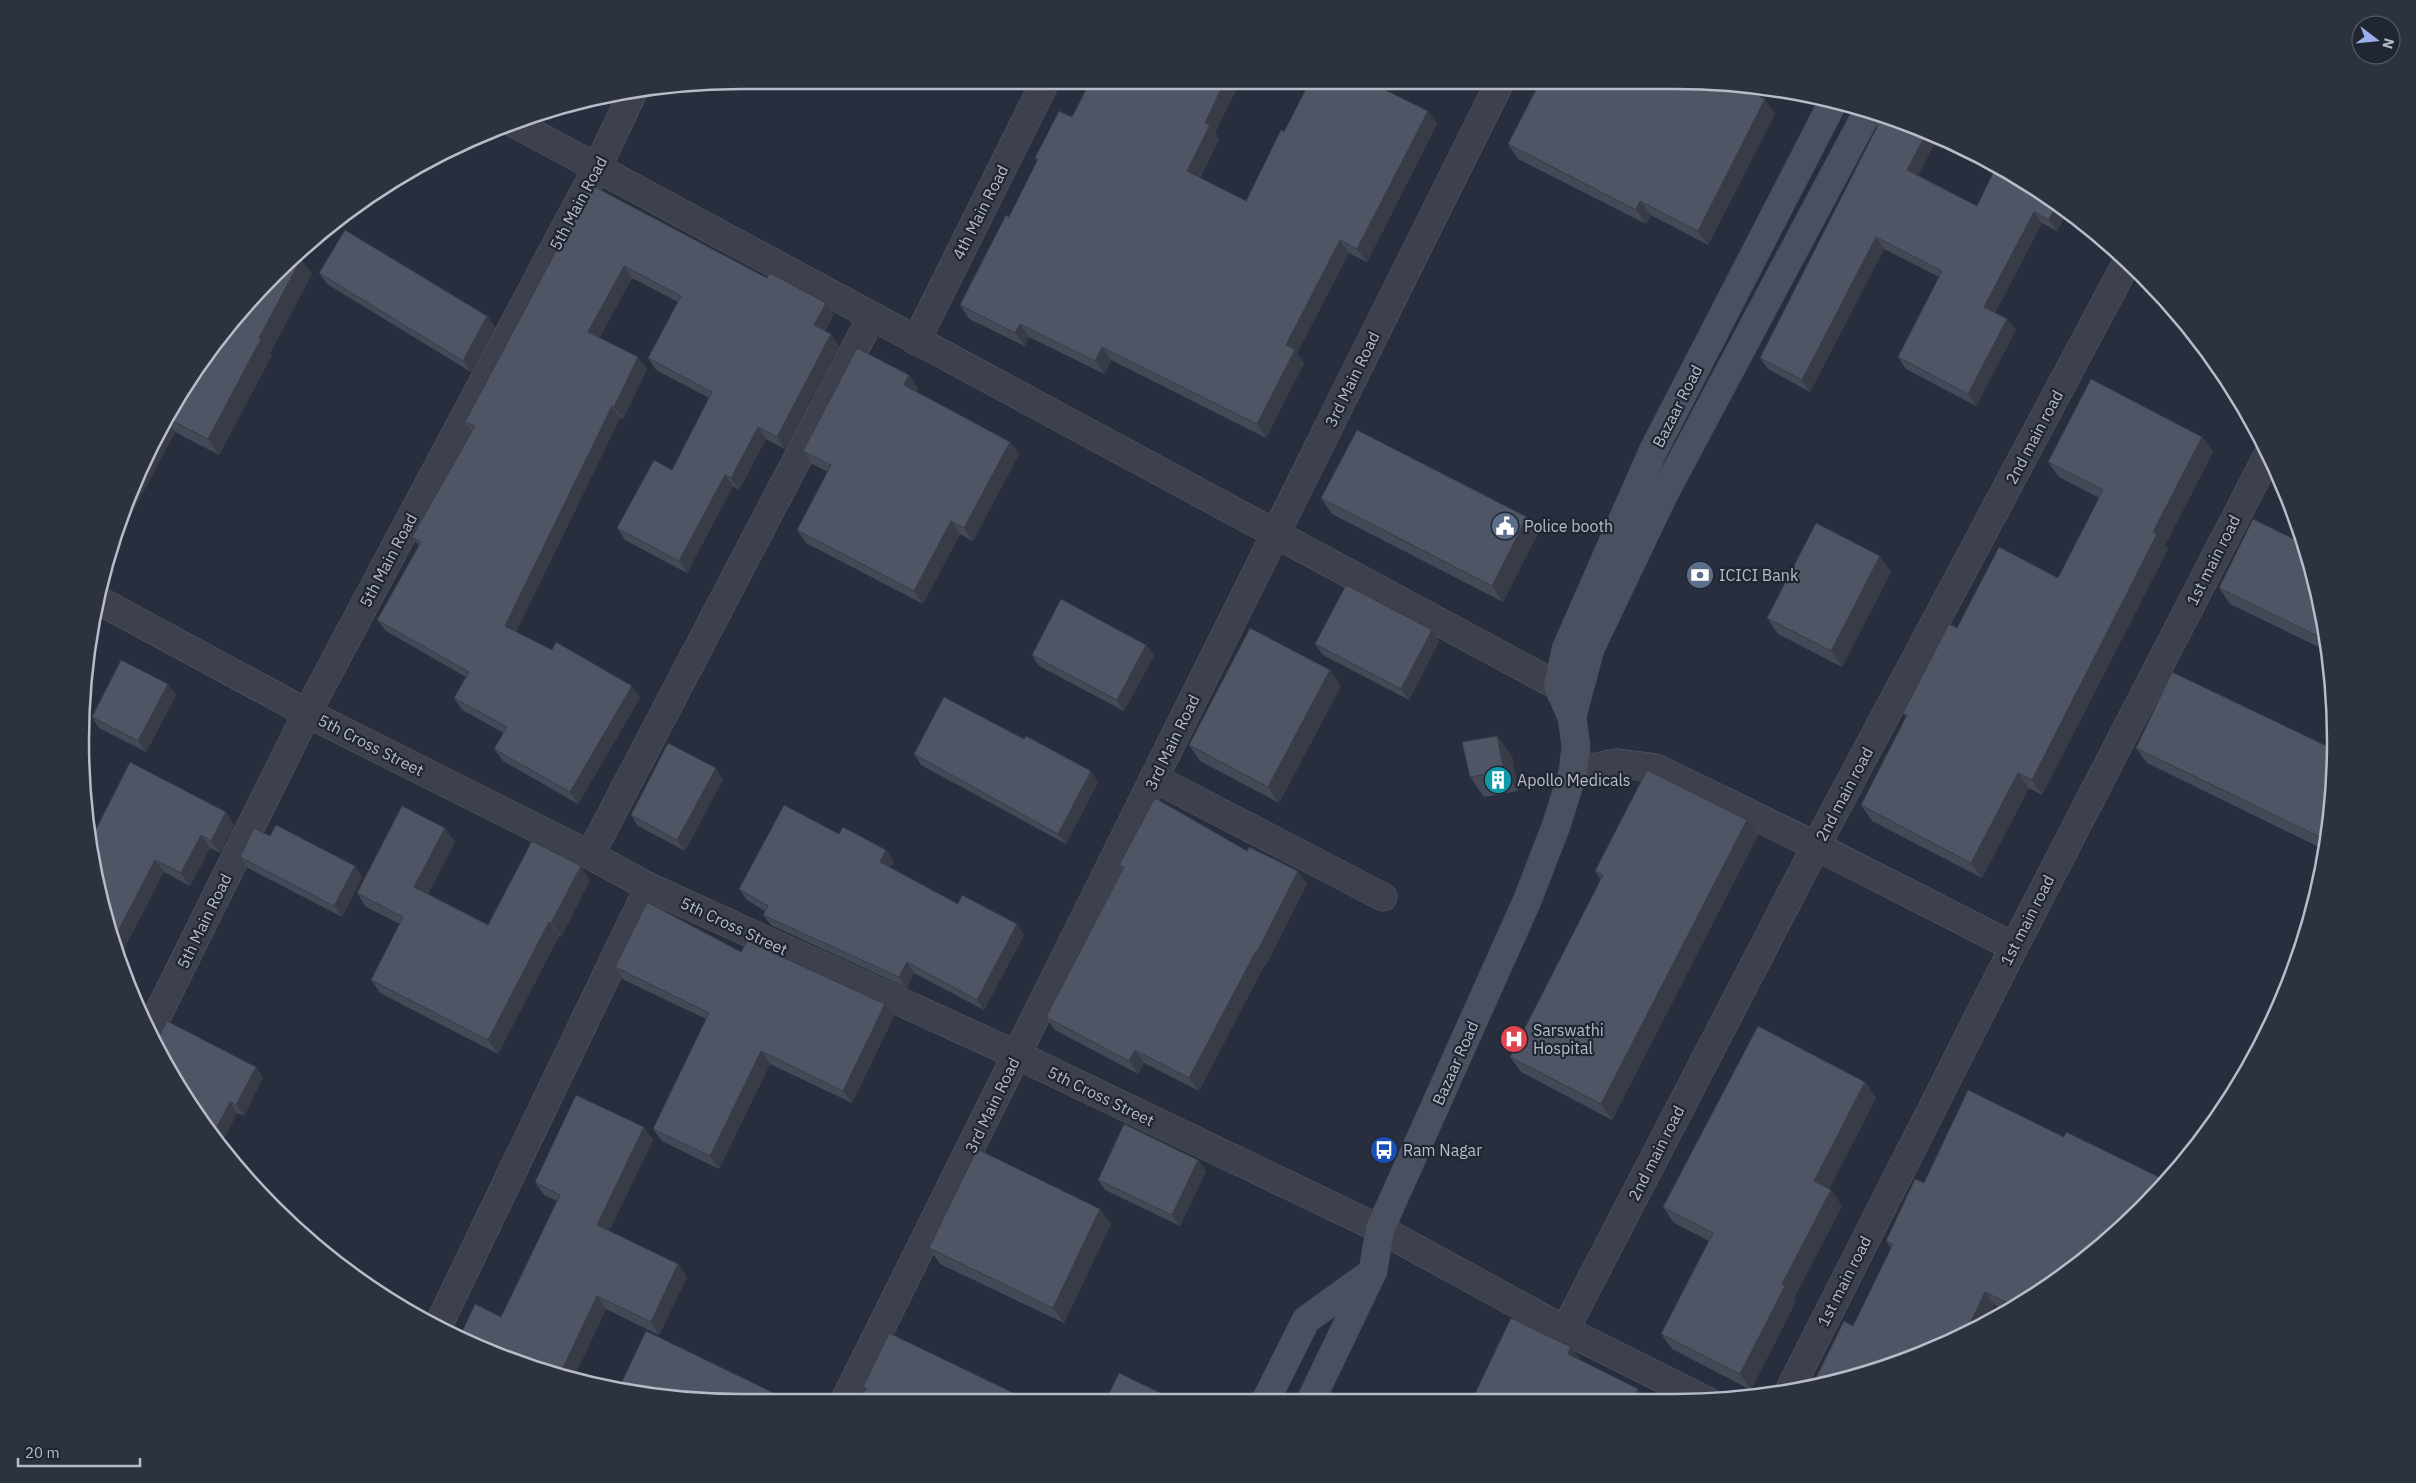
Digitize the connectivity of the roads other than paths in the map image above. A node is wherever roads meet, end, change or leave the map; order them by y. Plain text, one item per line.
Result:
1 (1042, 89) edge
2 (1497, 89) edge
3 (630, 98) edge
4 (1830, 108) edge
5 (1865, 117) edge
6 (521, 127) edge
7 (597, 168) junction
8 (2124, 268) edge
9 (872, 316) junction
10 (916, 340) junction
11 (2264, 462) edge
12 (1275, 535) junction
13 (104, 603) edge
14 (1558, 686) junction
15 (307, 712) junction
16 (1572, 717) junction
17 (1573, 772) junction
18 (1154, 778) junction
19 (1816, 846) junction
20 (590, 855) junction
21 (649, 887) junction
22 (1382, 897) dead end
23 (2014, 947) junction
24 (153, 1024) edge
25 (1017, 1055) junction
26 (1380, 1229) junction
27 (1373, 1271) junction
28 (441, 1321) edge
29 (1565, 1330) junction
30 (1792, 1384) edge
31 (848, 1394) edge
32 (1269, 1394) edge
33 (1314, 1394) edge
34 (1692, 1394) edge

1 - 10 street, 4th Main Road
2 - 12 street, 3rd Main Road
3 - 7 street, 5th Main Road
4 - 14 main road, Bazaar Road
5 - 16 main road, Bazaar Road
6 - 7 street
7 - 9 street
7 - 15 street, 5th Main Road
8 - 19 street, 2nd main road
9 - 10 street
9 - 20 street
10 - 12 street
11 - 23 street, 1st main road
12 - 14 street
12 - 18 street, 3rd Main Road
13 - 15 street, 5th Cross Street
14 - 16 main road, Bazaar Road
15 - 20 street, 5th Cross Street
15 - 24 street, 5th Main Road
16 - 17 main road, Bazaar Road
17 - 19 street
17 - 26 main road, Bazaar Road
18 - 22 street
18 - 25 street, 3rd Main Road
19 - 23 street
19 - 29 street, 2nd main road
20 - 21 street, 5th Cross Street
21 - 25 street, 5th Cross Street
21 - 28 street
23 - 30 street, 1st main road
25 - 26 street, 5th Cross Street
25 - 31 street, 3rd Main Road
26 - 27 main road, Bazaar Road
26 - 29 street, 5th Cross Street
27 - 32 main road
27 - 33 main road, Bazaar Road
29 - 34 street, 5th Cross Street

